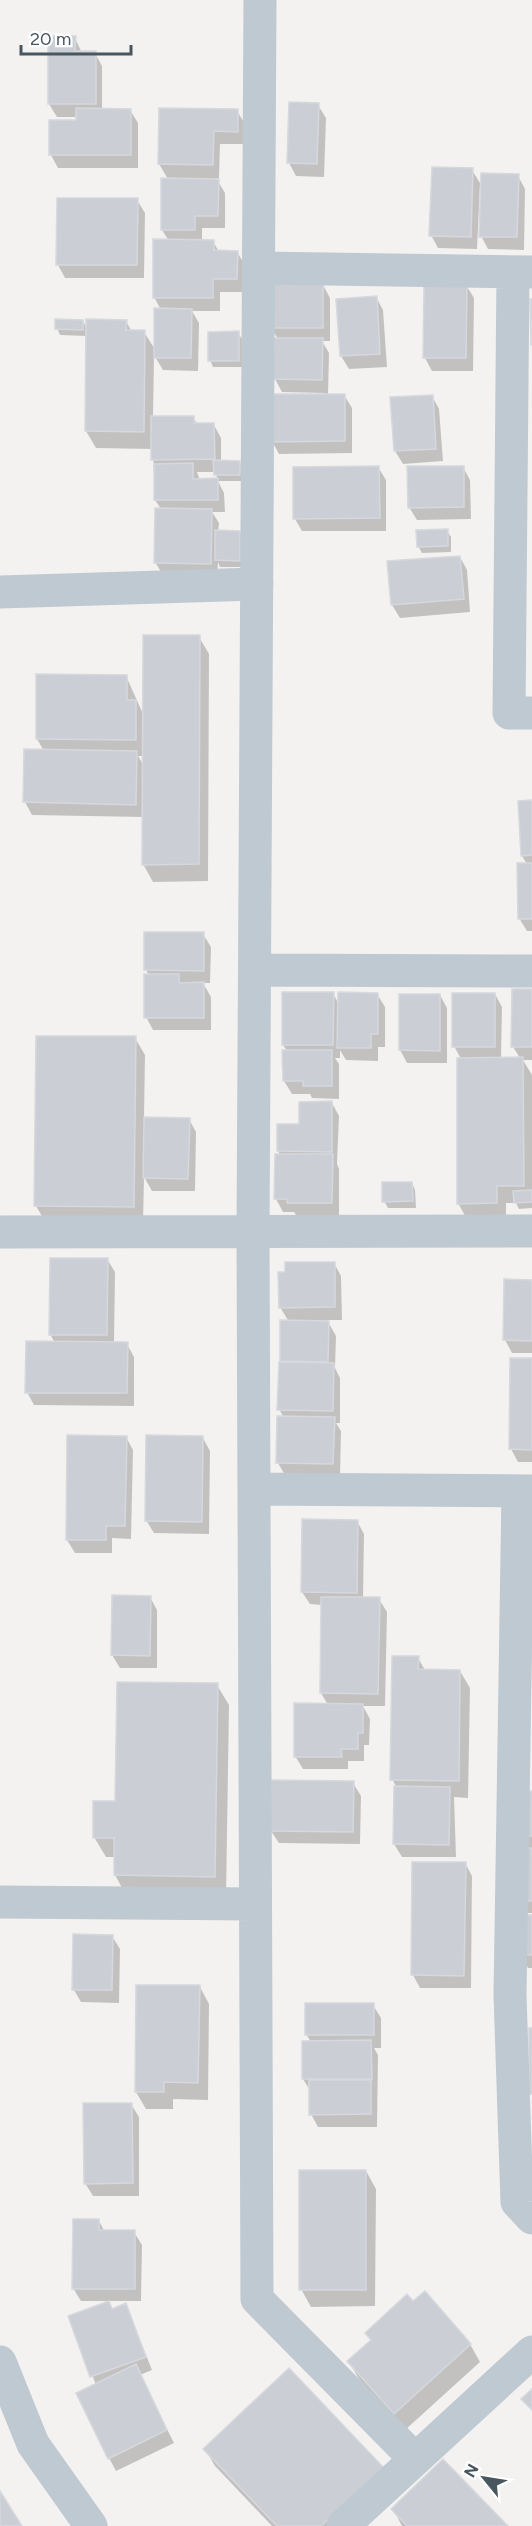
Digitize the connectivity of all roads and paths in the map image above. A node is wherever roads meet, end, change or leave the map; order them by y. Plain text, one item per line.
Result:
1 (260, 0) edge
2 (260, 268) junction
3 (523, 272) edge
4 (257, 585) junction
5 (0, 592) edge
6 (532, 713) edge
7 (255, 970) junction
8 (532, 971) edge
9 (532, 1231) edge
10 (0, 1232) edge
11 (253, 1232) junction
12 (254, 1489) junction
13 (525, 1491) edge
14 (523, 1742) edge
15 (0, 1902) edge
16 (255, 1904) junction
17 (521, 1995) edge
18 (532, 2218) edge
19 (532, 2352) edge
20 (0, 2362) edge
21 (415, 2459) junction
22 (91, 2526) edge
23 (344, 2526) edge

1 - 2 street
2 - 3 street
2 - 4 street
3 - 6 street
4 - 5 street
4 - 7 street
7 - 8 street
7 - 11 street
9 - 11 street
10 - 11 street
11 - 12 street
12 - 13 street
12 - 16 street
13 - 14 street
14 - 17 street
15 - 16 street
16 - 21 street
17 - 18 street
19 - 21 street
20 - 22 street
21 - 23 street

